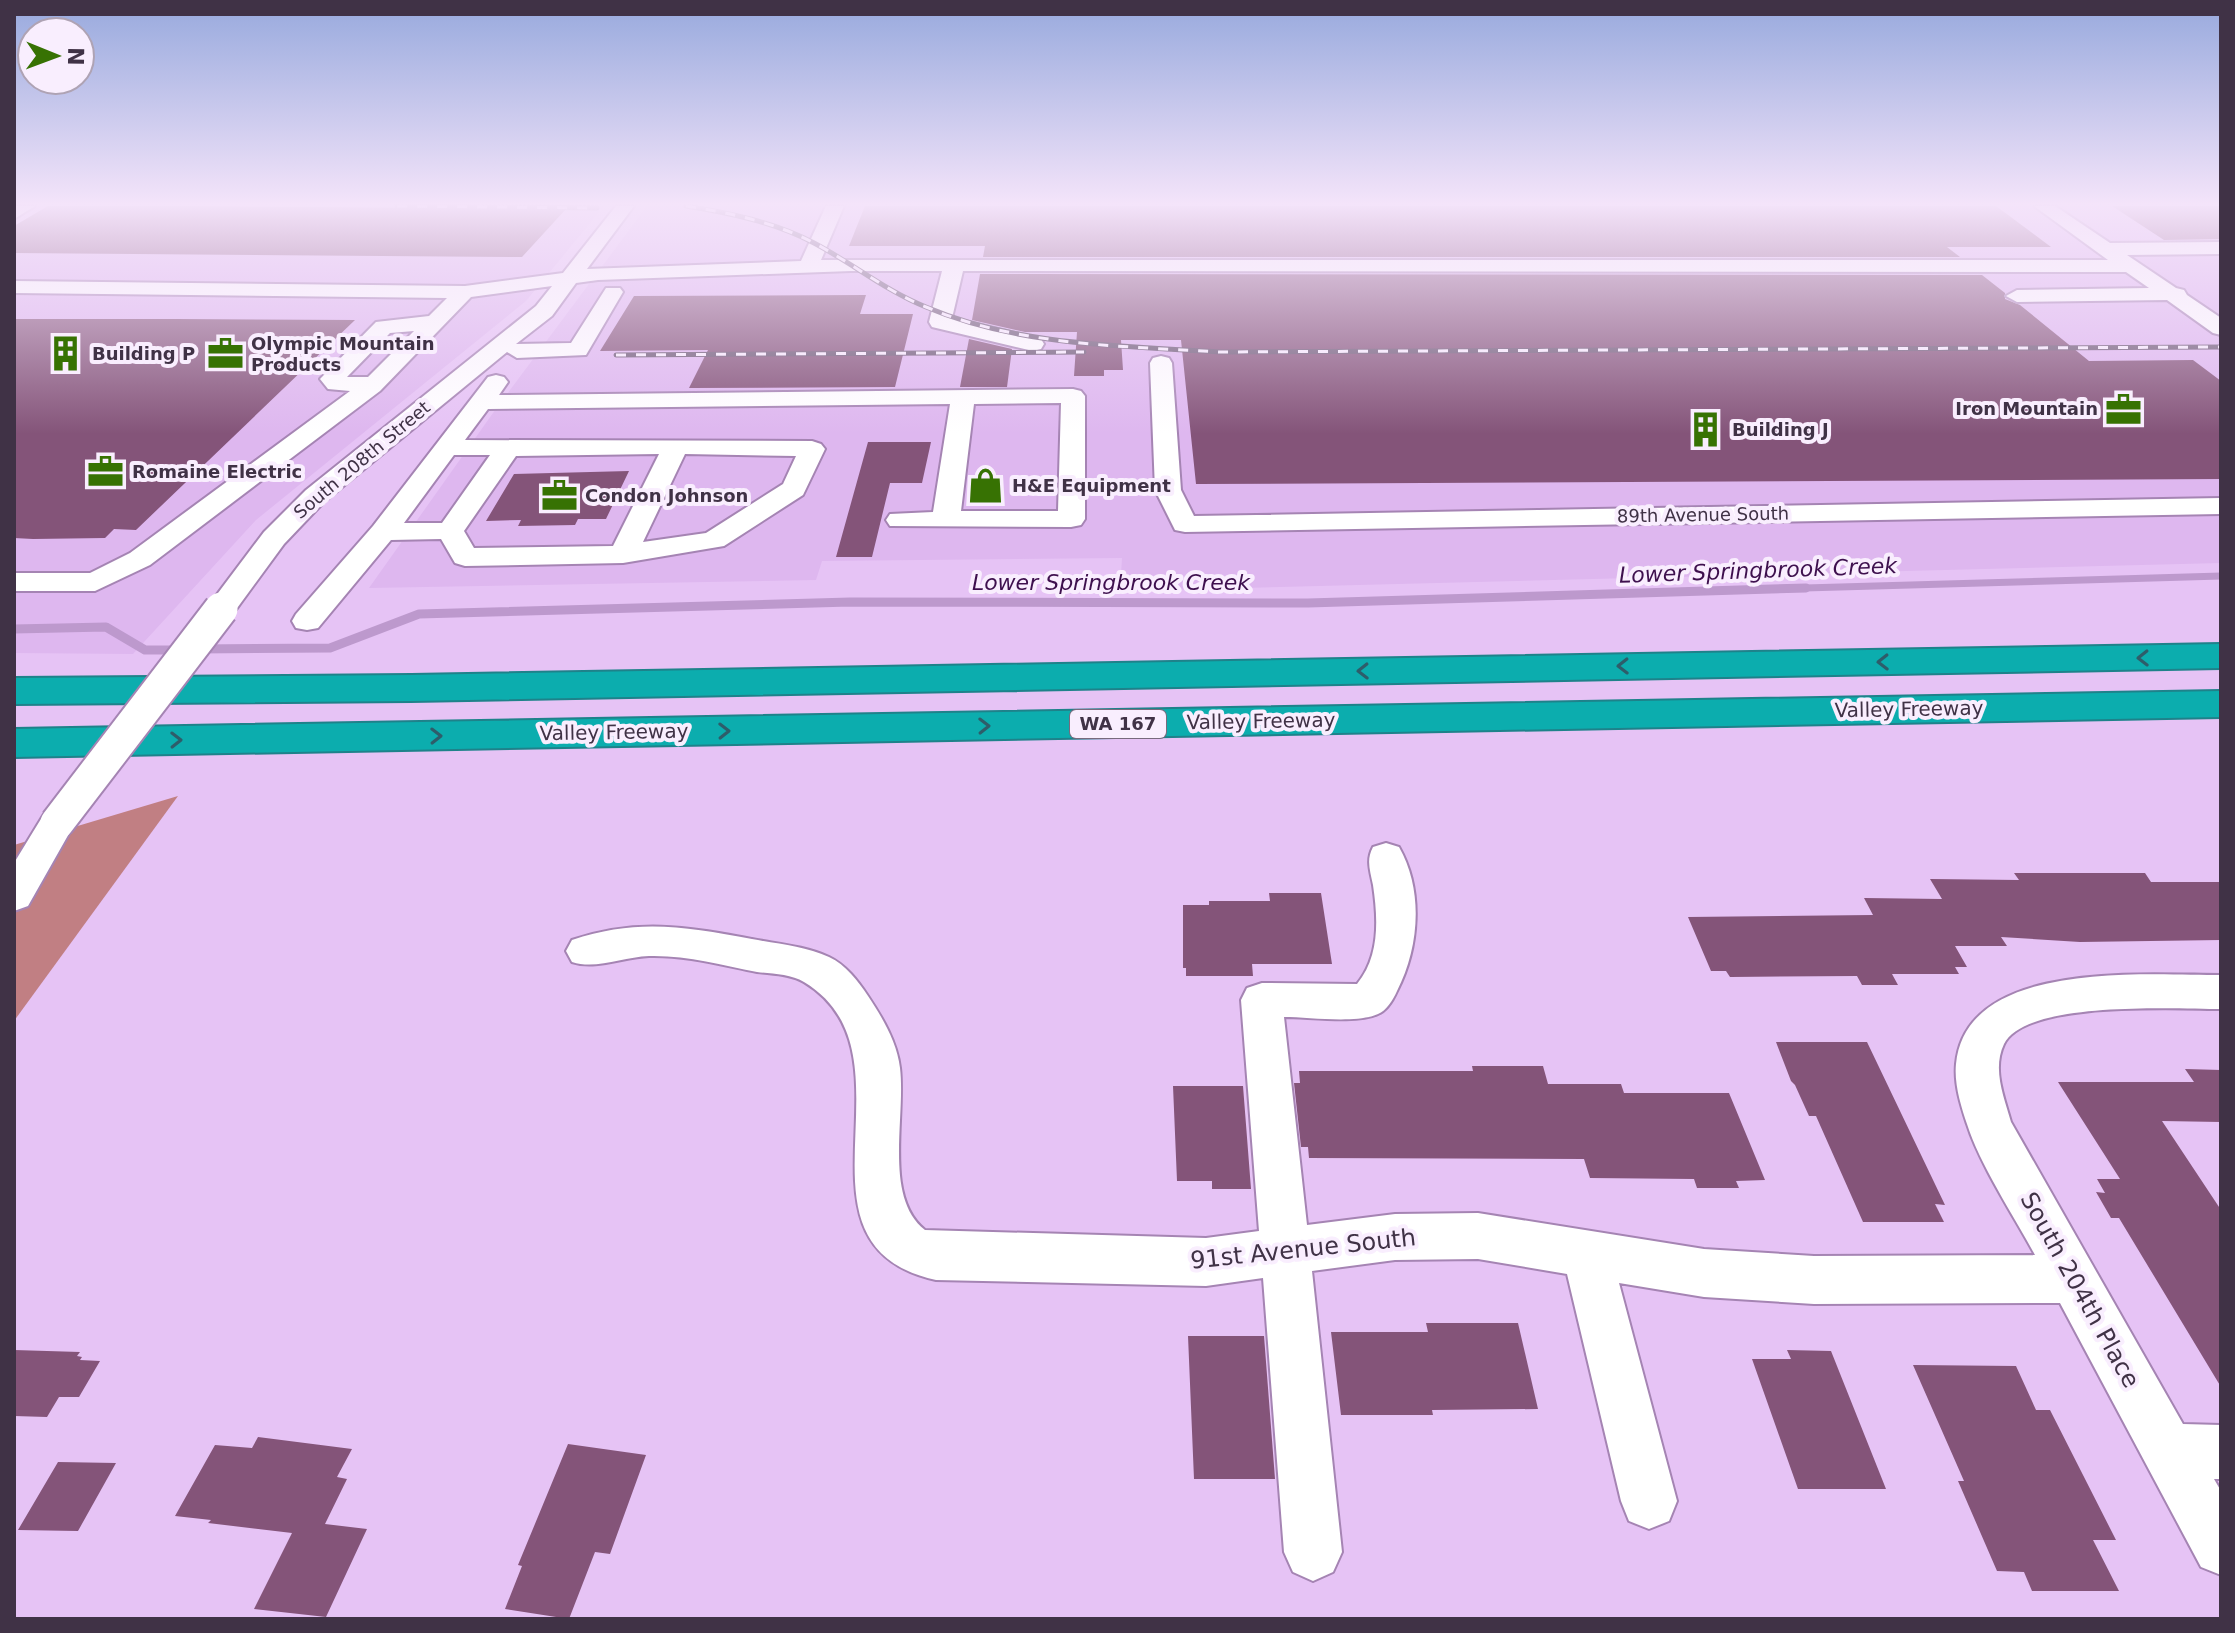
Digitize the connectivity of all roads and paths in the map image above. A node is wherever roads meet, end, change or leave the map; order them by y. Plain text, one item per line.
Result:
1 (538, 282) edge
2 (566, 282) edge
3 (950, 282) edge
4 (2154, 282) edge
5 (14, 287) edge
6 (255, 290) junction
7 (465, 292) junction
8 (613, 292) dead end
9 (2171, 294) junction
10 (2211, 294) dead end
11 (2017, 296) dead end
12 (544, 311) junction
13 (439, 318) junction
14 (2164, 319) dead end
15 (2217, 322) edge
16 (1033, 344) dead end
17 (517, 351) junction
18 (1161, 363) dead end
19 (374, 384) junction
20 (963, 397) junction
21 (483, 402) junction
22 (676, 446) junction
23 (448, 447) junction
24 (508, 448) junction
25 (2221, 506) edge
26 (946, 519) junction
27 (900, 520) dead end
28 (450, 531) junction
29 (383, 532) junction
30 (623, 554) junction
31 (14, 582) edge
32 (307, 621) dead end
33 (2221, 656) edge
34 (14, 688) edge
35 (2221, 704) edge
36 (14, 743) edge
37 (1386, 857) dead end
38 (14, 896) edge
39 (586, 951) dead end
40 (2221, 992) edge
41 (1285, 1252) junction
42 (1587, 1254) junction
43 (2074, 1279) junction
44 (2168, 1451) junction
45 (2221, 1452) edge
46 (1649, 1501) dead end
47 (2221, 1547) edge
48 (1313, 1552) dead end

1 - 7 street
2 - 12 street, South 208th Street
3 - 16 street
4 - 9 street
5 - 6 street
6 - 7 street
6 - 13 street
7 - 13 street
8 - 17 street
9 - 10 street
9 - 11 street
9 - 15 street
12 - 17 street
12 - 38 street, South 208th Street, bridge
13 - 19 street
13 - 19 street
14 - 15 street
17 - 21 street
18 - 25 street, 89th Avenue South
19 - 31 street
20 - 21 street
20 - 26 street
20 - 26 street
21 - 23 street
22 - 24 street
22 - 30 street
22 - 30 street
23 - 24 street
23 - 29 street
24 - 28 street
26 - 27 street
28 - 29 street
28 - 30 street
29 - 32 street
33 -> 34 highway
36 -> 35 highway, Valley Freeway / WA 167
37 - 41 street
39 - 41 street, 91st Avenue South
40 - 43 street, South 204th Place
41 - 42 street, 91st Avenue South
41 - 48 street
42 - 43 street, 91st Avenue South
42 - 46 street
43 - 44 street, South 204th Place
44 - 45 street
44 - 47 street, South 204th Place

